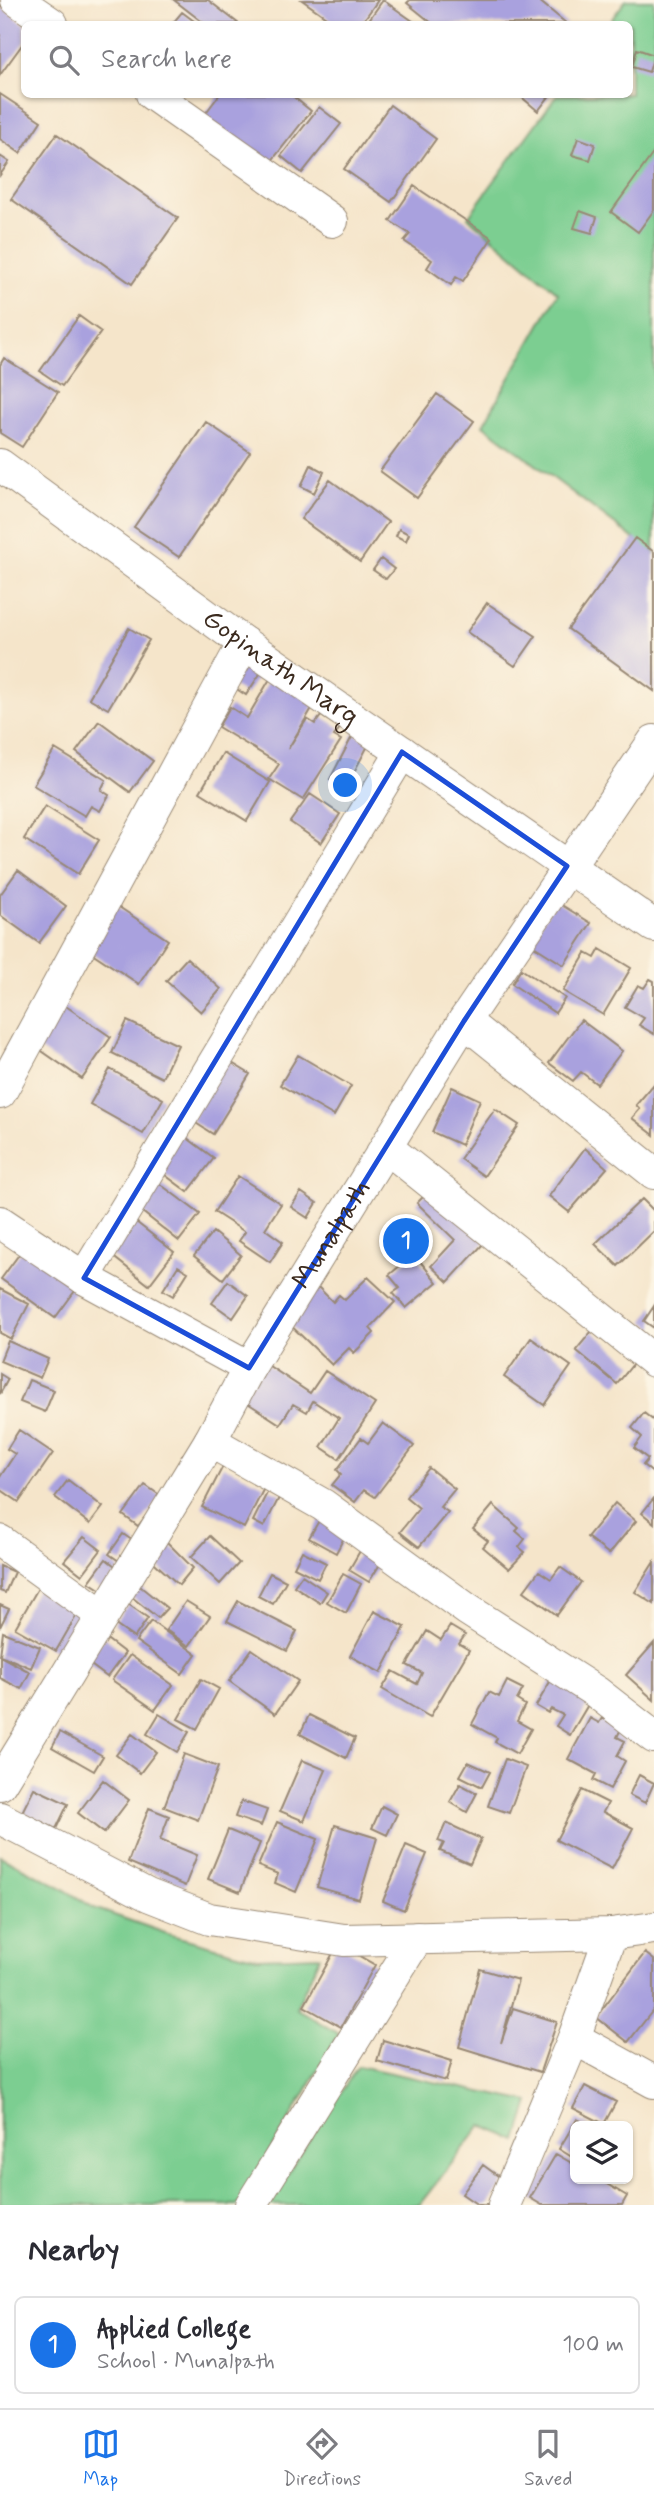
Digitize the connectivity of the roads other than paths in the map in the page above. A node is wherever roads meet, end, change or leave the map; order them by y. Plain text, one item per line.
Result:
1 (17, 0) edge
2 (48, 21) edge
3 (158, 98) edge
4 (332, 221) dead end
5 (0, 465) edge
6 (244, 643) junction
7 (654, 741) edge
8 (402, 752) junction
9 (567, 866) junction
10 (654, 926) edge
11 (464, 1021) junction
12 (0, 1093) edge
13 (386, 1147) junction
14 (654, 1173) edge
15 (0, 1222) edge
16 (84, 1278) junction
17 (654, 1361) edge
18 (249, 1368) junction
19 (210, 1441) junction
20 (0, 1541) edge
21 (103, 1615) junction
22 (654, 1737) edge
23 (0, 1784) edge
24 (0, 1818) edge
25 (654, 1928) edge
26 (611, 1934) junction
27 (417, 1938) junction
28 (574, 2038) junction
29 (654, 2082) edge
30 (251, 2205) edge
31 (504, 2205) edge

1 - 2 street
3 - 4 street
5 - 6 street, Gopinath Marg
6 - 8 street, Gopinath Marg
6 - 12 street
7 - 9 street
8 - 9 street, Gopinath Marg
8 - 16 street
9 - 10 street, Gopinath Marg
9 - 11 street
11 - 13 street
11 - 14 street
13 - 17 street, Munalpath
13 - 18 street, Munalpath
15 - 16 street
16 - 18 street
18 - 19 street, Munalpath
19 - 21 street, Munalpath
19 - 22 street
20 - 21 street
21 - 23 street, Munalpath
24 - 27 street
25 - 26 street
26 - 27 street
26 - 28 street
27 - 30 street
28 - 29 street
28 - 31 street

